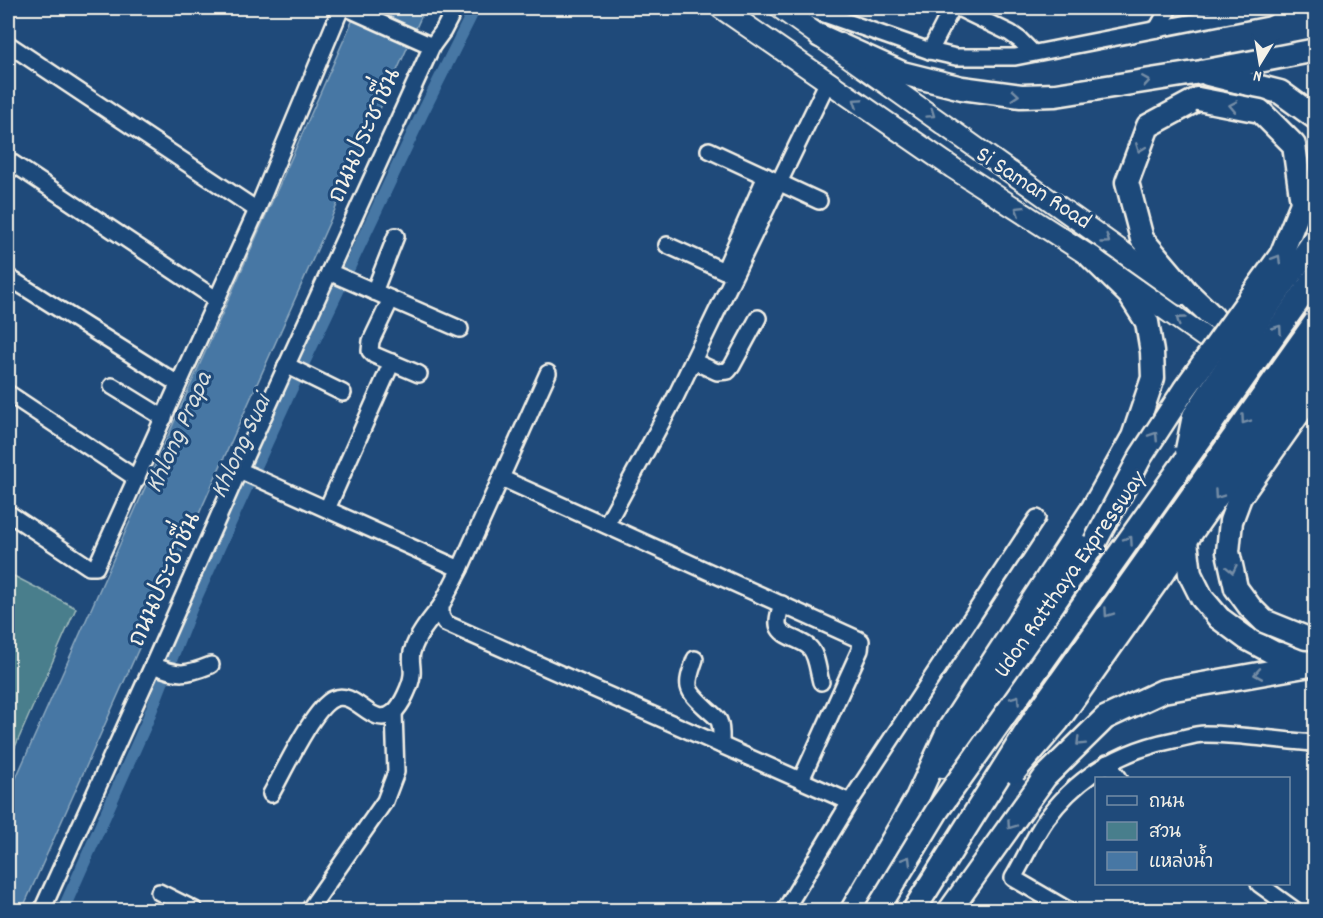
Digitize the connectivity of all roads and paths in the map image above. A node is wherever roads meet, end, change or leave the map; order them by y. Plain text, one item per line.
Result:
1 (455, 8) edge
2 (721, 8) edge
3 (780, 8) edge
4 (807, 8) edge
5 (952, 8) edge
6 (958, 8) edge
7 (1169, 8) edge
8 (1265, 8) edge
9 (347, 9) edge
10 (1157, 29) junction
11 (820, 36) junction
12 (8, 44) edge
13 (432, 46) junction
14 (1316, 50) edge
15 (930, 51) junction
16 (1033, 53) junction
17 (1201, 72) junction
18 (828, 81) junction
19 (1316, 118) edge
20 (709, 150) dead end
21 (8, 160) edge
22 (773, 179) junction
23 (819, 201) dead end
24 (257, 210) junction
25 (396, 236) dead end
26 (1316, 238) edge
27 (667, 245) dead end
28 (1091, 257) junction
29 (339, 275) junction
30 (1316, 276) edge
31 (8, 277) edge
32 (374, 292) junction
33 (216, 299) junction
34 (391, 299) junction
35 (1213, 317) junction
36 (758, 318) dead end
37 (1316, 321) edge
38 (460, 329) dead end
39 (1316, 355) edge
40 (1269, 358) junction
41 (693, 361) junction
42 (392, 362) junction
43 (295, 370) junction
44 (548, 373) dead end
45 (419, 374) dead end
46 (1290, 374) junction
47 (1257, 375) junction
48 (178, 384) junction
49 (112, 386) dead end
50 (1316, 390) edge
51 (1279, 391) junction
52 (8, 393) edge
53 (343, 393) dead end
54 (1316, 416) edge
55 (164, 418) junction
56 (247, 474) junction
57 (501, 478) junction
58 (137, 479) junction
59 (327, 510) junction
60 (8, 513) edge
61 (1037, 518) dead end
62 (606, 525) junction
63 (460, 569) junction
64 (782, 604) junction
65 (441, 606) junction
66 (1316, 638) edge
67 (696, 659) dead end
68 (1316, 662) edge
69 (211, 665) dead end
70 (162, 668) junction
71 (821, 682) dead end
72 (394, 712) junction
73 (1316, 743) edge
74 (721, 745) junction
75 (1107, 763) junction
76 (1118, 777) edge
77 (801, 780) junction
78 (271, 794) dead end
79 (917, 798) junction
80 (850, 802) junction
81 (966, 829) junction
82 (1260, 885) edge
83 (159, 892) dead end
84 (42, 910) edge
85 (195, 910) edge
86 (309, 910) edge
87 (785, 910) edge
88 (852, 910) edge
89 (877, 910) edge
90 (914, 910) edge
91 (950, 910) edge
92 (1067, 910) edge
93 (1295, 910) edge

1 - 13 street, ถนนประชาชื่น
2 - 18 main road, Si Saman Road
3 - 11 main road, Si Saman Road
4 - 15 street
5 - 15 street
6 - 16 street
7 - 10 street
8 - 10 street
9 - 13 street
9 - 24 street
10 - 16 street
11 -> 17 highway
11 -> 35 main road, Si Saman Road
12 - 24 street
13 - 29 street, ถนนประชาชื่น
14 - 17 highway
15 - 16 street
17 - 19 highway
18 - 22 street
28 -> 18 main road, Si Saman Road
20 - 22 street
21 - 33 street
22 - 23 street
22 - 27 street
22 - 41 street
24 - 33 street
25 - 32 street
26 - 68 highway, bridge
47 -> 28 main road, Si Saman Road
28 - 79 highway
29 - 32 street
29 - 43 street, ถนนประชาชื่น
89 -> 30 highway, Udon Ratthaya Expressway, bridge
31 - 48 street
32 - 34 street
33 - 48 street
34 - 38 street
34 - 42 street
35 - 40 main road, Si Saman Road
79 -> 35 highway, bridge
36 - 41 street
37 -> 81 highway, bridge
39 -> 81 highway, bridge
40 - 46 main road, Si Saman Road
40 - 47 main road
41 - 62 street
42 - 45 street
42 - 59 street
43 - 53 street
43 - 56 street, ถนนประชาชื่น
44 - 57 street
46 - 50 main road, Si Saman Road
46 - 51 main road
47 - 51 main road, Si Saman Road
48 - 55 street
49 - 55 street
50 -> 66 highway, bridge
51 - 54 main road, Si Saman Road
52 - 58 street
55 - 58 street
56 - 59 street
56 - 70 street, ถนนประชาชื่น
57 - 62 street
57 - 63 street
58 - 60 street
59 - 63 street
61 - 80 street
62 - 64 street
63 - 65 street
64 - 71 street
64 - 77 street
65 - 72 street
65 - 74 street
67 - 74 street
68 -> 91 highway
69 - 70 street
70 - 84 street, ถนนประชาชื่น
72 - 78 street
72 - 86 street
73 - 75 street
74 - 77 street
75 - 76 street
75 - 92 street
77 - 80 street
79 - 88 highway
80 - 87 street
81 - 90 highway, bridge
82 - 93 street
83 - 85 street

